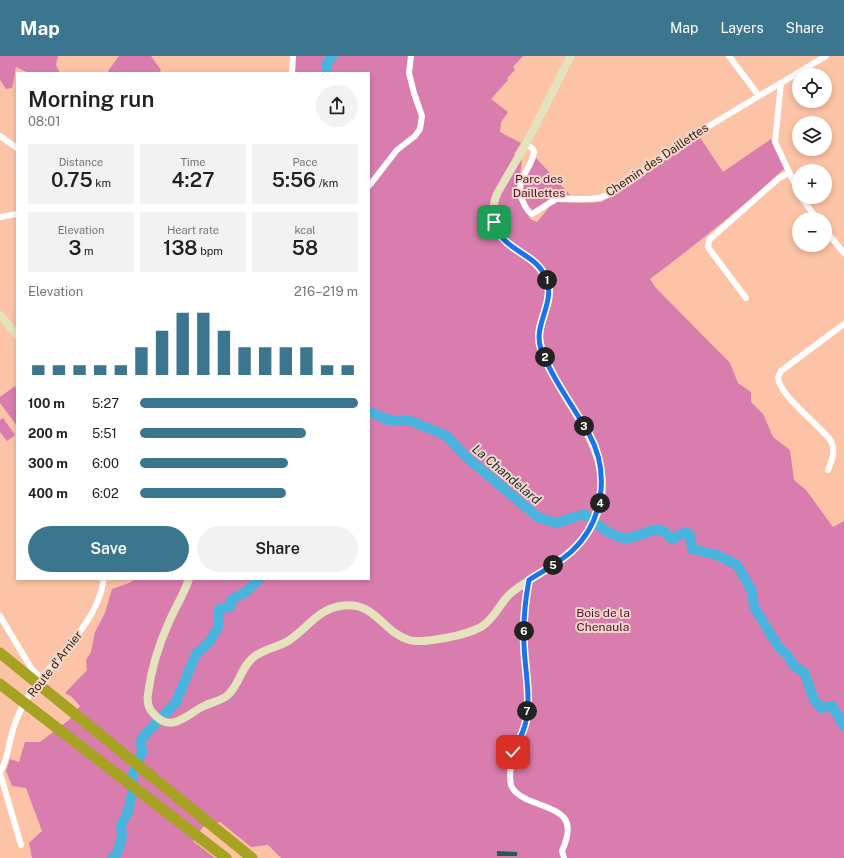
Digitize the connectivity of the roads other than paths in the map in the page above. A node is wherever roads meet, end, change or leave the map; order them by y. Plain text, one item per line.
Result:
1 (293, 56) edge
2 (411, 56) edge
3 (730, 56) edge
4 (826, 56) edge
5 (569, 57) edge
6 (292, 72) edge
7 (781, 83) junction
8 (759, 96) junction
9 (0, 136) edge
10 (526, 144) junction
11 (16, 147) edge
12 (789, 173) junction
13 (792, 179) edge
14 (370, 185) edge
15 (16, 214) edge
16 (0, 217) edge
17 (832, 238) edge
18 (844, 253) edge
19 (746, 298) dead end
20 (0, 315) edge
21 (844, 324) edge
22 (16, 334) edge
23 (828, 470) dead end
24 (104, 580) edge
25 (189, 580) edge
26 (529, 580) junction
27 (0, 616) edge
28 (0, 653) edge
29 (40, 678) junction
30 (0, 684) edge
31 (0, 772) edge
32 (21, 845) dead end
33 (248, 855) edge
34 (226, 858) edge
35 (564, 858) edge

1 - 6 street
2 - 14 street
3 - 8 street
4 - 7 street, Chemin des Daillettes
5 - 10 street
7 - 8 street, Chemin des Daillettes
7 - 12 street
8 - 10 street, Chemin des Daillettes
9 - 11 street
10 - 26 street
12 - 13 street
12 - 19 street
15 - 16 street
17 - 18 street
20 - 22 street
21 - 23 street
24 - 29 street, Route d'Arnier
25 - 26 street
26 - 35 street
27 - 29 street
28 - 33 highway
29 - 31 street, Route d'Arnier
30 - 34 highway
31 - 32 street

